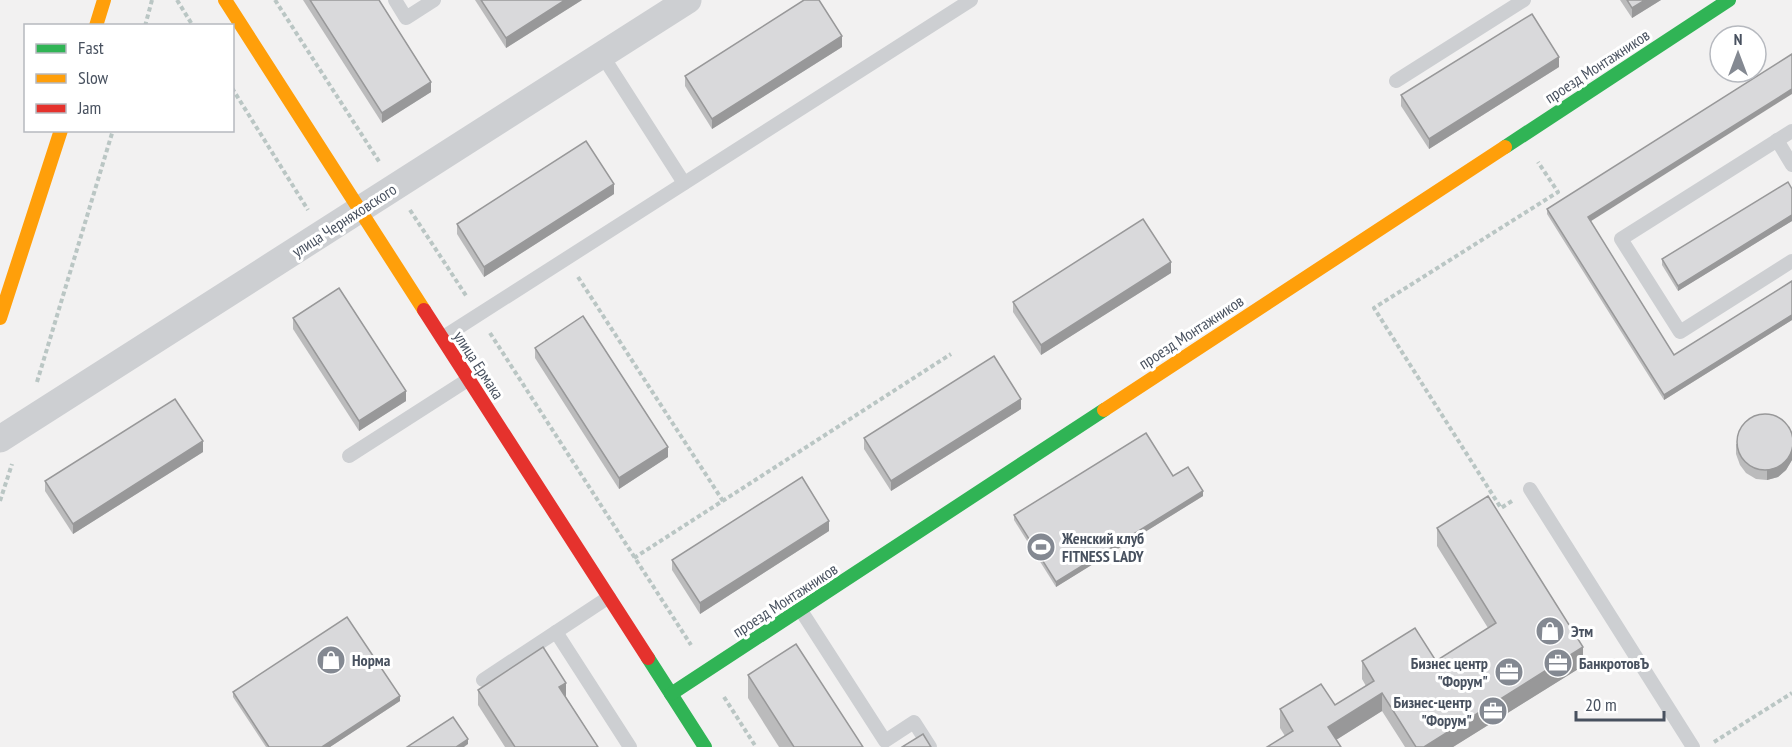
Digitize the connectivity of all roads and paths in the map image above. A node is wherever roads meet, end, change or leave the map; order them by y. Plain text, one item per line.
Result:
1 (104, 0) edge
2 (152, 0) edge
3 (177, 0) edge
4 (225, 0) edge
5 (275, 0) edge
6 (394, 0) edge
7 (434, 0) edge
8 (688, 0) edge
9 (970, 0) edge
10 (1524, 0) edge
11 (1729, 0) edge
12 (97, 24) edge
13 (146, 24) edge
14 (192, 24) edge
15 (602, 55) junction
16 (1396, 81) dead end
17 (234, 91) edge
18 (1792, 131) edge
19 (60, 132) edge
20 (112, 132) edge
21 (1521, 135) junction
22 (1777, 140) junction
23 (1792, 165) edge
24 (684, 183) junction
25 (395, 187) junction
26 (360, 210) junction
27 (323, 233) junction
28 (566, 258) junction
29 (1792, 261) edge
30 (478, 314) junction
31 (0, 318) edge
32 (442, 338) junction
33 (951, 354) dead end
34 (469, 379) junction
35 (24, 423) junction
36 (0, 439) edge
37 (349, 456) dead end
38 (1530, 489) joint
39 (0, 501) edge
40 (723, 501) junction
41 (634, 558) junction
42 (609, 597) junction
43 (800, 609) junction
44 (556, 632) junction
45 (707, 670) junction
46 (483, 680) dead end
47 (1792, 693) edge
48 (671, 694) junction
49 (702, 746) edge
50 (630, 747) edge
51 (756, 747) edge
52 (930, 747) edge
53 (1694, 747) edge
54 (1706, 747) edge

1 - 12 street
2 - 13 path
3 - 14 path
4 - 26 street, улица Ермака
5 - 25 path
6 - 7 lane
8 - 15 street, улица Черняховского
9 - 24 lane
10 - 16 lane
11 - 21 street, проезд Монтажников
15 - 24 lane
15 - 25 street, улица Черняховского
17 - 27 path
18 - 22 lane
19 - 31 street
20 - 35 path
21 - 38 path
21 - 43 street, проезд Монтажников
22 - 23 lane
22 - 29 lane
24 - 28 lane
25 - 26 street, улица Черняховского
25 - 30 path
26 - 27 street, улица Черняховского
26 - 32 street, улица Ермака
27 - 35 street, улица Черняховского
28 - 30 lane
28 - 40 path
30 - 32 lane
30 - 41 path
32 - 34 street, улица Ермака
33 - 40 path
34 - 37 lane
34 - 42 street, улица Ермака
35 - 36 street, улица Черняховского
35 - 39 path
38 - 53 lane
40 - 41 path
41 - 45 path
42 - 44 lane
42 - 48 street, улица Ермака
43 - 45 street, проезд Монтажников
43 - 52 lane
44 - 46 lane
44 - 50 lane
45 - 48 street, проезд Монтажников
45 - 51 path
47 - 54 path
48 - 49 street, улица Ермака

